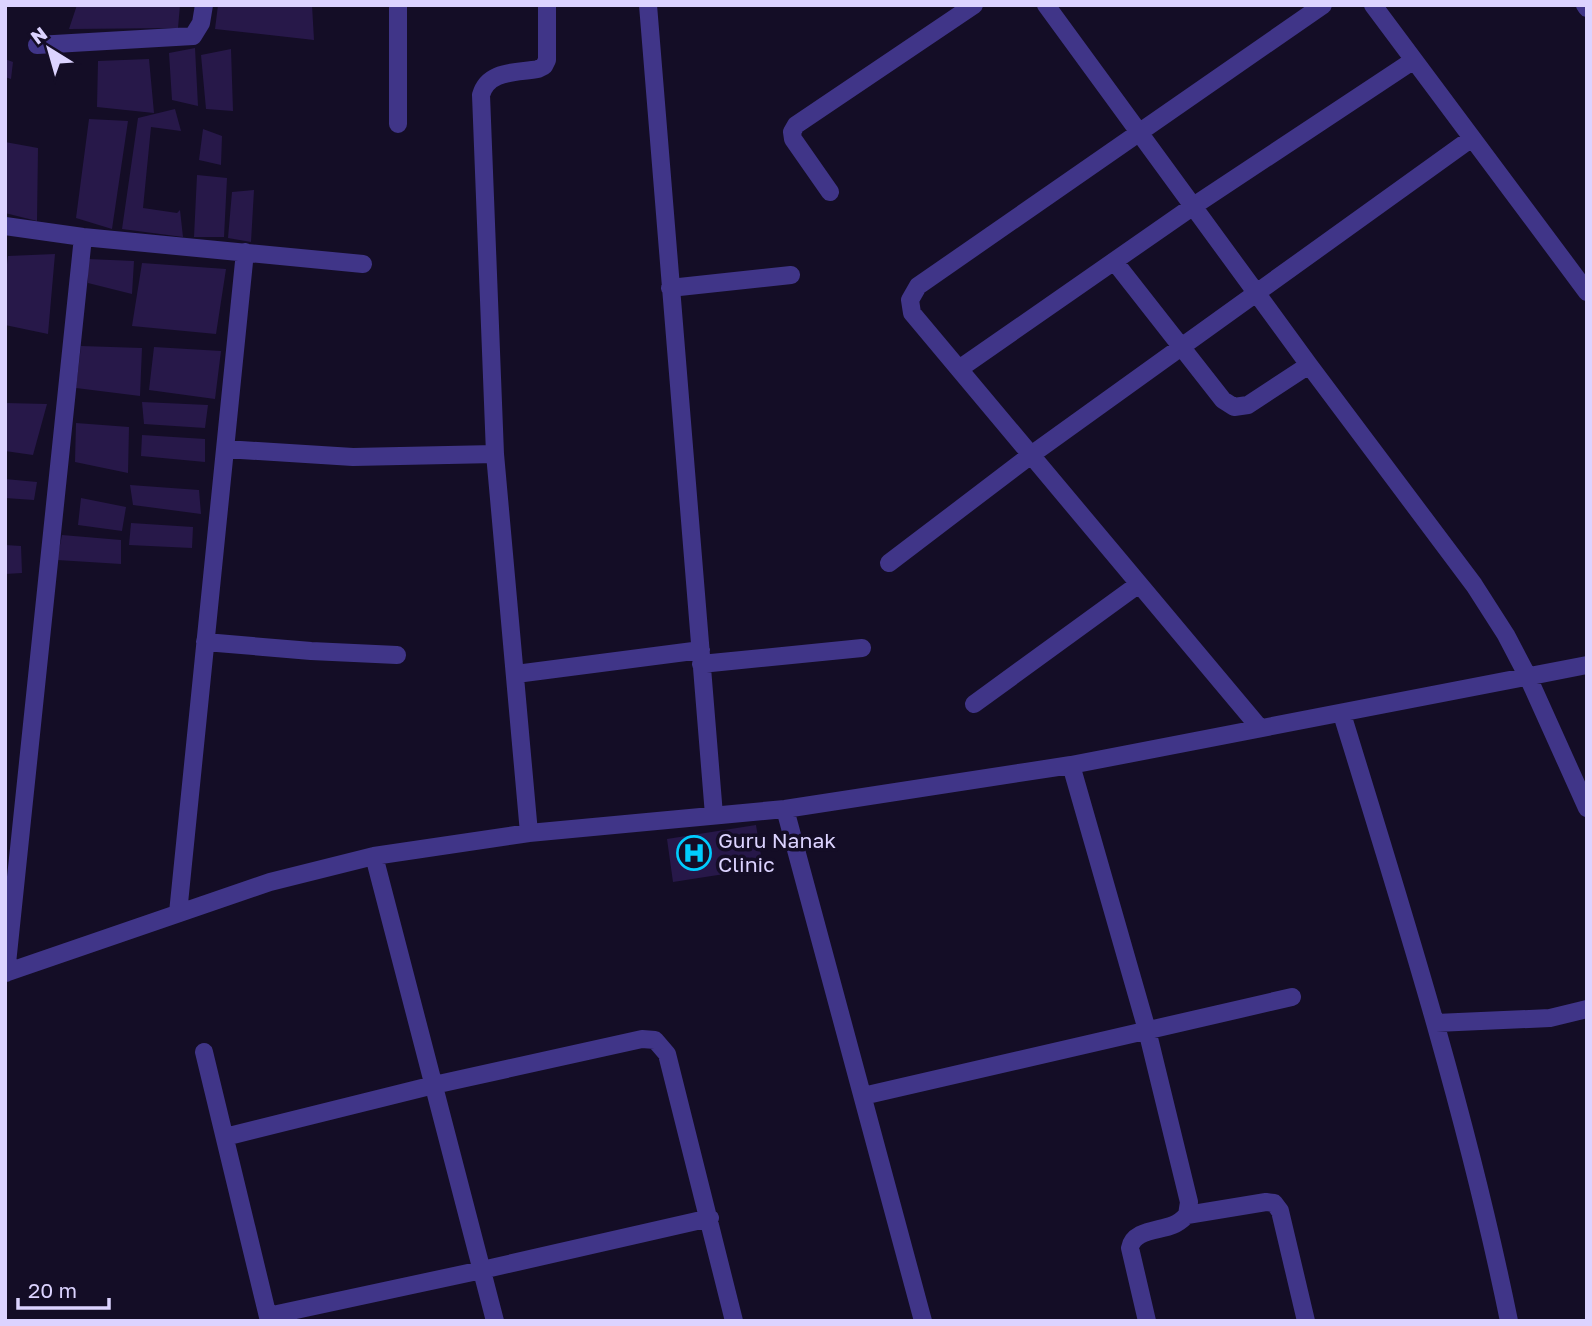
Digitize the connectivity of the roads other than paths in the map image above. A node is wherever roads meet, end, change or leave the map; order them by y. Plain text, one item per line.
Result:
1 (204, 5) edge
2 (398, 5) edge
3 (547, 5) edge
4 (648, 5) edge
5 (974, 5) edge
6 (1046, 5) edge
7 (1323, 5) edge
8 (1373, 5) edge
9 (37, 45) dead end
10 (1414, 60) junction
11 (398, 124) dead end
12 (1138, 132) junction
13 (1472, 138) junction
14 (830, 192) dead end
15 (1192, 207) junction
16 (5, 226) edge
17 (83, 237) junction
18 (245, 252) junction
19 (1114, 261) junction
20 (363, 264) dead end
21 (791, 275) dead end
22 (670, 288) junction
23 (1587, 292) edge
24 (1256, 293) junction
25 (1181, 346) junction
26 (1308, 365) junction
27 (959, 369) junction
28 (225, 449) junction
29 (495, 454) junction
30 (1031, 455) junction
31 (889, 563) dead end
32 (1139, 584) junction
33 (205, 642) junction
34 (862, 648) dead end
35 (397, 655) dead end
36 (701, 657) junction
37 (1587, 665) edge
38 (516, 674) junction
39 (1528, 677) junction
40 (974, 704) dead end
41 (1342, 714) junction
42 (1259, 727) junction
43 (1071, 765) junction
44 (1587, 808) edge
45 (785, 809) junction
46 (715, 815) junction
47 (529, 833) junction
48 (374, 856) junction
49 (177, 913) junction
50 (5, 973) edge
51 (1292, 997) dead end
52 (1587, 1010) edge
53 (1436, 1023) junction
54 (1147, 1030) junction
55 (204, 1052) dead end
56 (434, 1085) junction
57 (863, 1096) junction
58 (225, 1137) junction
59 (1188, 1215) junction
60 (710, 1218) junction
61 (482, 1270) junction
62 (269, 1318) edge
63 (495, 1321) edge
64 (734, 1321) edge
65 (923, 1321) edge
66 (1147, 1321) edge
67 (1306, 1321) edge
68 (1510, 1321) edge

1 - 9 street
2 - 11 street
3 - 29 street
4 - 22 street
5 - 14 street
6 - 12 street
7 - 12 street
8 - 10 street
10 - 13 street
10 - 15 street
12 - 15 street
12 - 27 street
13 - 23 street
13 - 24 street
15 - 19 street
15 - 24 street
16 - 17 street
17 - 18 street
17 - 50 street
18 - 20 street
18 - 28 street
19 - 25 street
19 - 27 street
21 - 22 street
22 - 36 street
24 - 25 street
24 - 26 street
25 - 26 street
25 - 30 street
26 - 39 street
27 - 30 street
28 - 29 street
28 - 33 street
29 - 38 street
30 - 31 street
30 - 32 street
32 - 40 street
32 - 42 street
33 - 35 street
33 - 49 street
34 - 36 street
36 - 38 street
36 - 46 street
37 - 39 street
38 - 47 street
39 - 41 street
39 - 44 street
41 - 42 street
41 - 53 street
42 - 43 street
43 - 45 street
43 - 54 street
45 - 46 street
45 - 57 street
46 - 47 street
47 - 48 street
48 - 49 street
48 - 56 street
49 - 50 street
51 - 54 street
52 - 53 street
53 - 68 street
54 - 57 street
54 - 59 street
55 - 58 street
56 - 58 street
56 - 60 street
56 - 61 street
57 - 65 street
58 - 62 street
59 - 66 street
59 - 67 street
60 - 61 street
60 - 64 street
61 - 62 street
61 - 63 street

